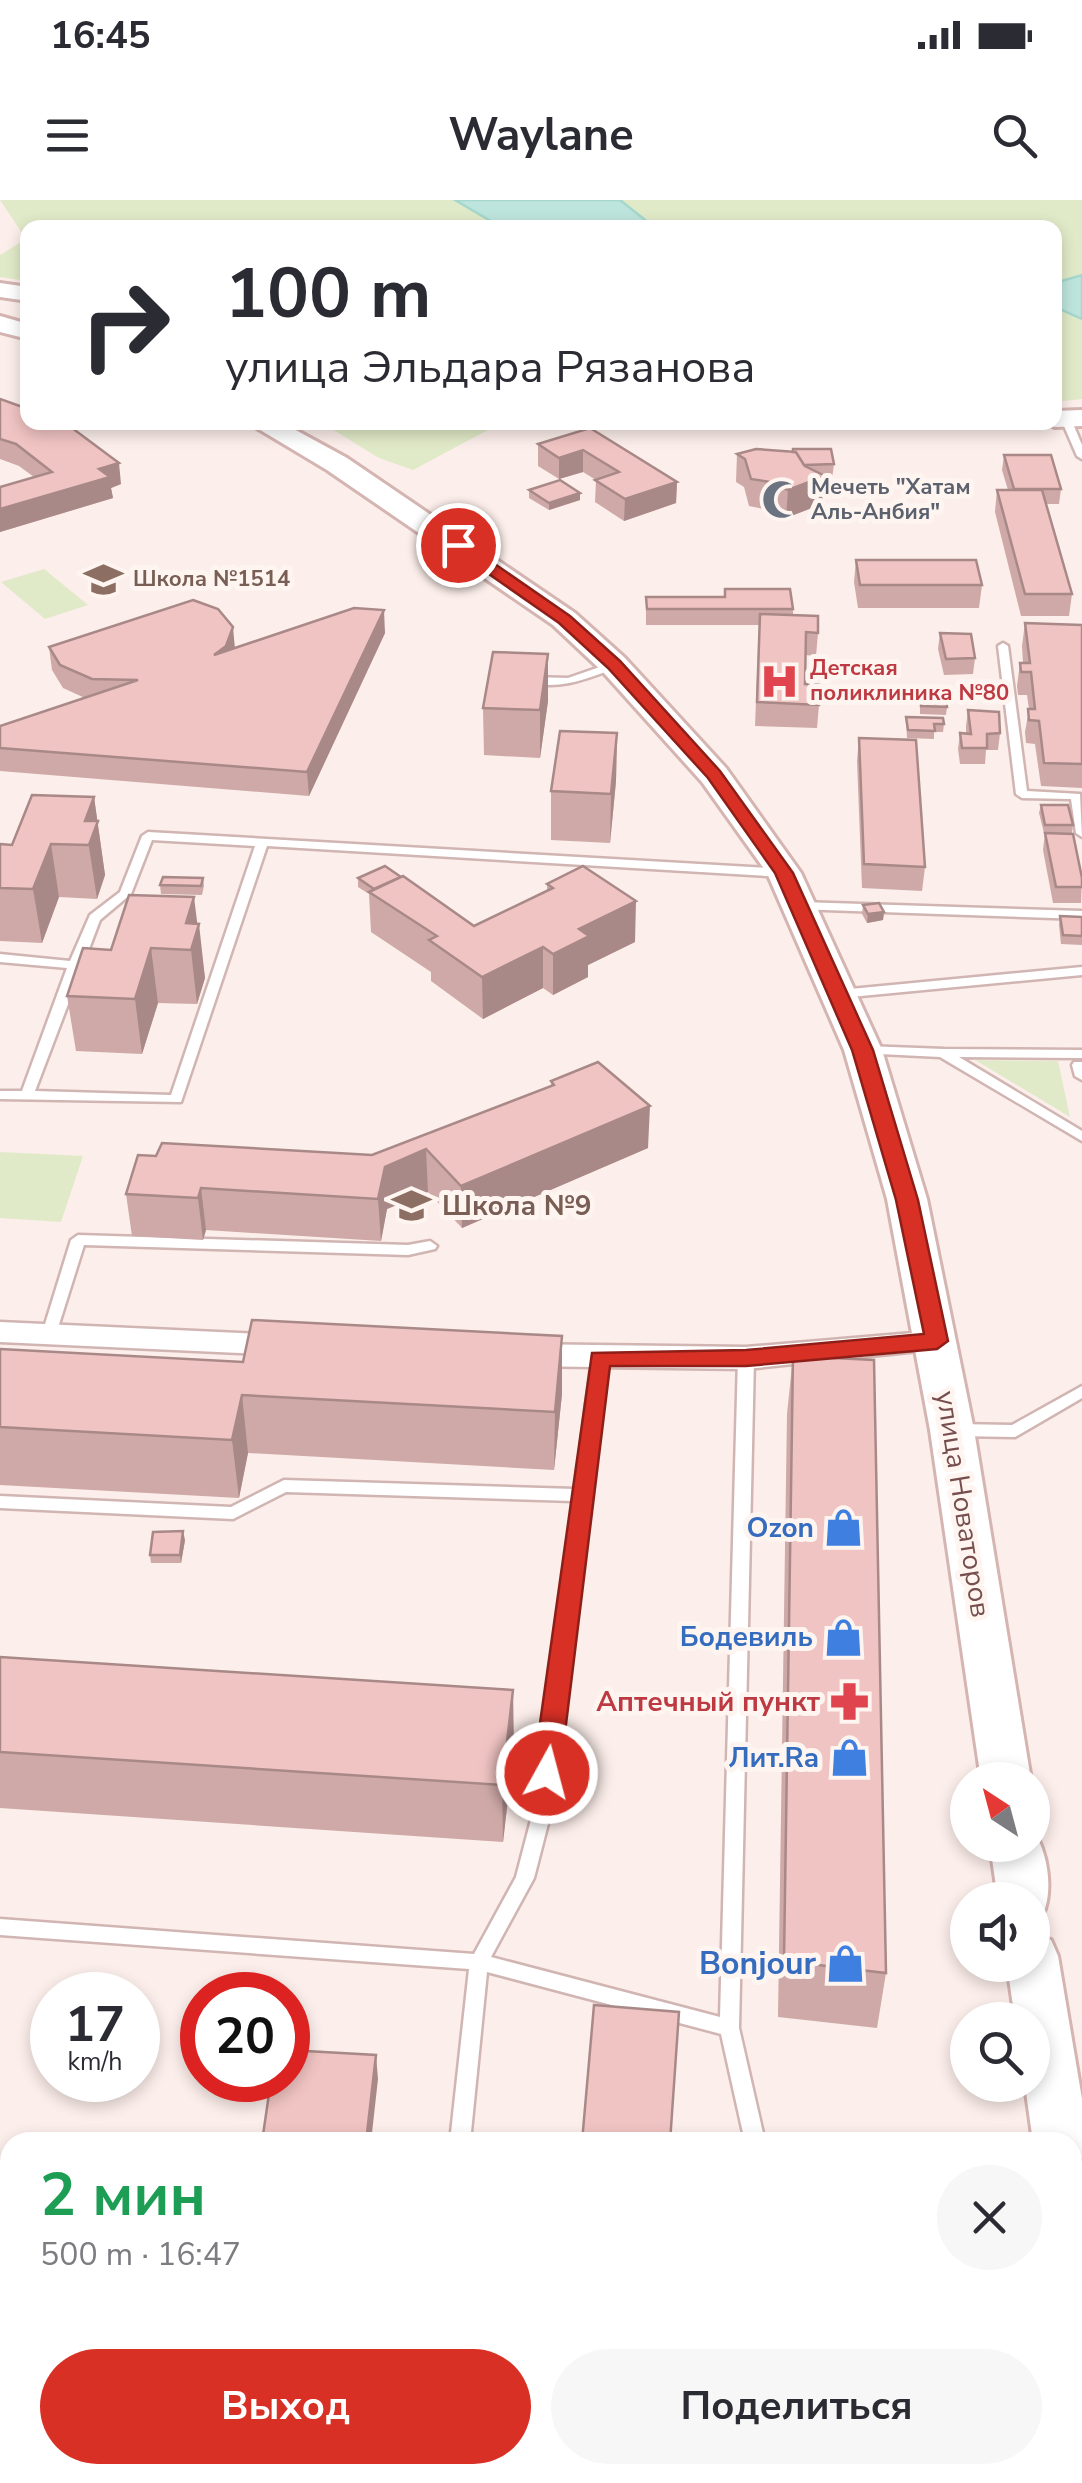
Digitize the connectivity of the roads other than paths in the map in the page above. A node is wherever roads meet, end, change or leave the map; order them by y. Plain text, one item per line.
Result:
1 (1068, 419) edge
2 (275, 430) edge
3 (1082, 456) edge
4 (1003, 646) dead end
5 (614, 665) junction
6 (512, 679) edge
7 (1082, 833) edge
8 (262, 842) junction
9 (792, 889) junction
10 (1082, 915) edge
11 (0, 958) edge
12 (74, 964) junction
13 (1082, 971) edge
14 (840, 994) junction
15 (862, 1050) junction
16 (943, 1053) junction
17 (1081, 1065) edge
18 (27, 1095) junction
19 (0, 1096) edge
20 (1082, 1137) edge
21 (430, 1246) dead end
22 (0, 1332) edge
23 (49, 1334) junction
24 (937, 1341) junction
25 (320, 1346) edge
26 (494, 1354) edge
27 (595, 1358) junction
28 (746, 1358) junction
29 (1082, 1391) edge
30 (952, 1430) junction
31 (582, 1495) junction
32 (0, 1502) edge
33 (1003, 1762) edge
34 (0, 1927) edge
35 (479, 1962) junction
36 (1036, 1982) edge
37 (730, 2028) junction
38 (461, 2132) edge
39 (753, 2132) edge
40 (1059, 2132) edge

1 - 3 lane
2 - 5 street, улица Новаторов
4 - 7 lane
5 - 6 lane
5 - 9 street, улица Новаторов
8 - 9 lane
8 - 12 lane
8 - 18 lane
9 - 10 lane
9 - 14 street, улица Новаторов
11 - 12 lane
12 - 18 lane
13 - 14 lane
14 - 15 street, улица Новаторов
15 - 16 lane
15 - 24 street, улица Новаторов
16 - 17 lane
16 - 20 lane
18 - 19 lane
21 - 23 lane
22 - 23 street
23 - 25 street
24 - 28 street
24 - 30 street, улица Новаторов
26 - 27 street
27 - 28 street
27 - 31 lane
28 - 37 lane
29 - 30 lane
30 - 33 street, улица Новаторов
31 - 32 lane
31 - 35 lane
34 - 35 lane
35 - 37 lane
35 - 38 lane
36 - 40 street
37 - 39 lane

